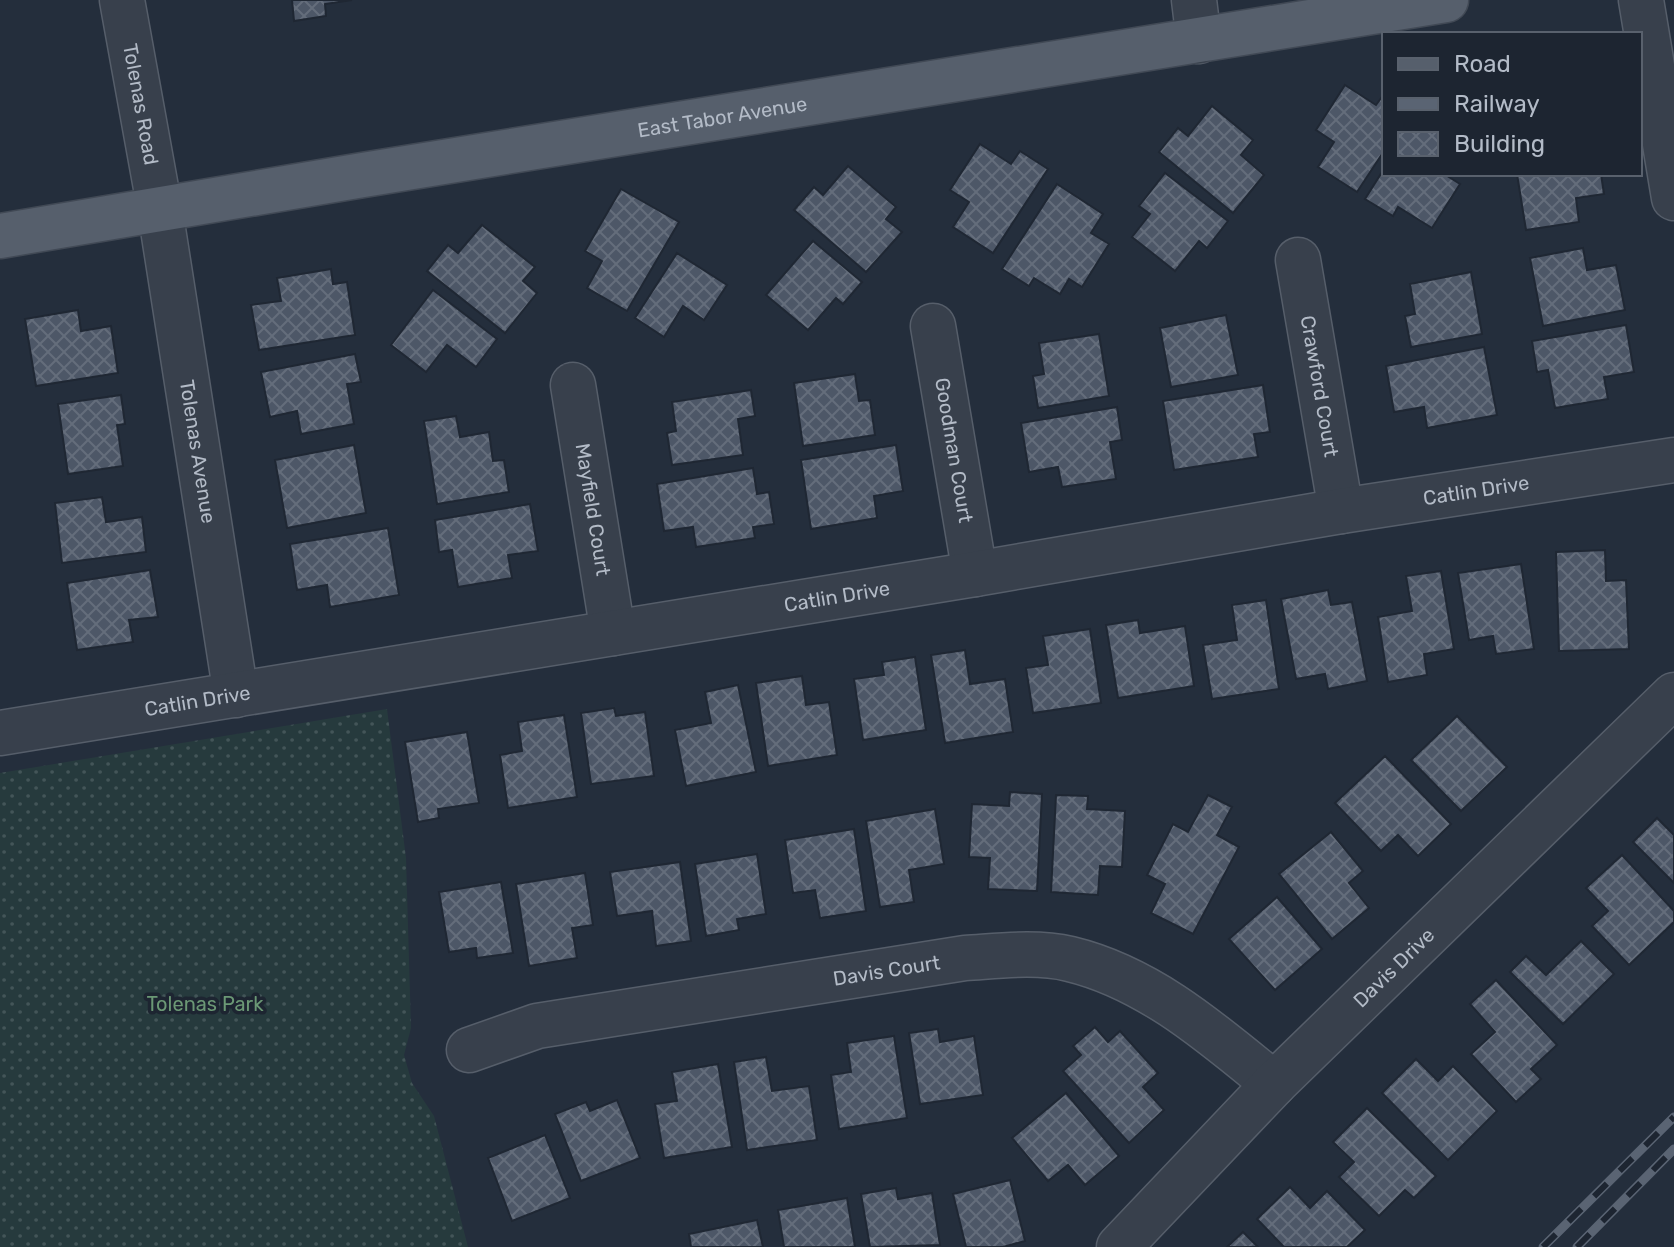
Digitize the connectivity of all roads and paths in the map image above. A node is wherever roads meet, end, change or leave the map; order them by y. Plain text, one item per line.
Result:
1 (122, 0) edge
2 (1446, 0) edge
3 (1641, 0) edge
4 (1364, 7) edge
5 (1196, 21) edge
6 (1674, 198) edge
7 (160, 210) junction
8 (0, 236) edge
9 (1298, 260) dead end
10 (933, 326) dead end
11 (573, 385) dead end
12 (1674, 460) edge
13 (1341, 511) junction
14 (975, 574) junction
15 (613, 633) junction
16 (236, 695) junction
17 (1674, 695) edge
18 (0, 733) edge
19 (469, 1050) dead end
20 (1274, 1084) junction
21 (1119, 1247) edge

1 - 7 street, Tolenas Road
2 - 4 main road, East Tabor Avenue
3 - 6 street
4 - 5 main road, East Tabor Avenue
5 - 7 main road, East Tabor Avenue
7 - 8 main road, East Tabor Avenue
7 - 16 street, Tolenas Avenue
9 - 13 street, Crawford Court
10 - 14 street, Goodman Court
11 - 15 street, Mayfield Court
12 - 13 street, Catlin Drive
13 - 14 street, Catlin Drive
14 - 15 street, Catlin Drive
15 - 16 street, Catlin Drive
16 - 18 street, Catlin Drive
17 - 20 street, Davis Drive
19 - 20 street, Davis Court
20 - 21 street, Davis Drive

